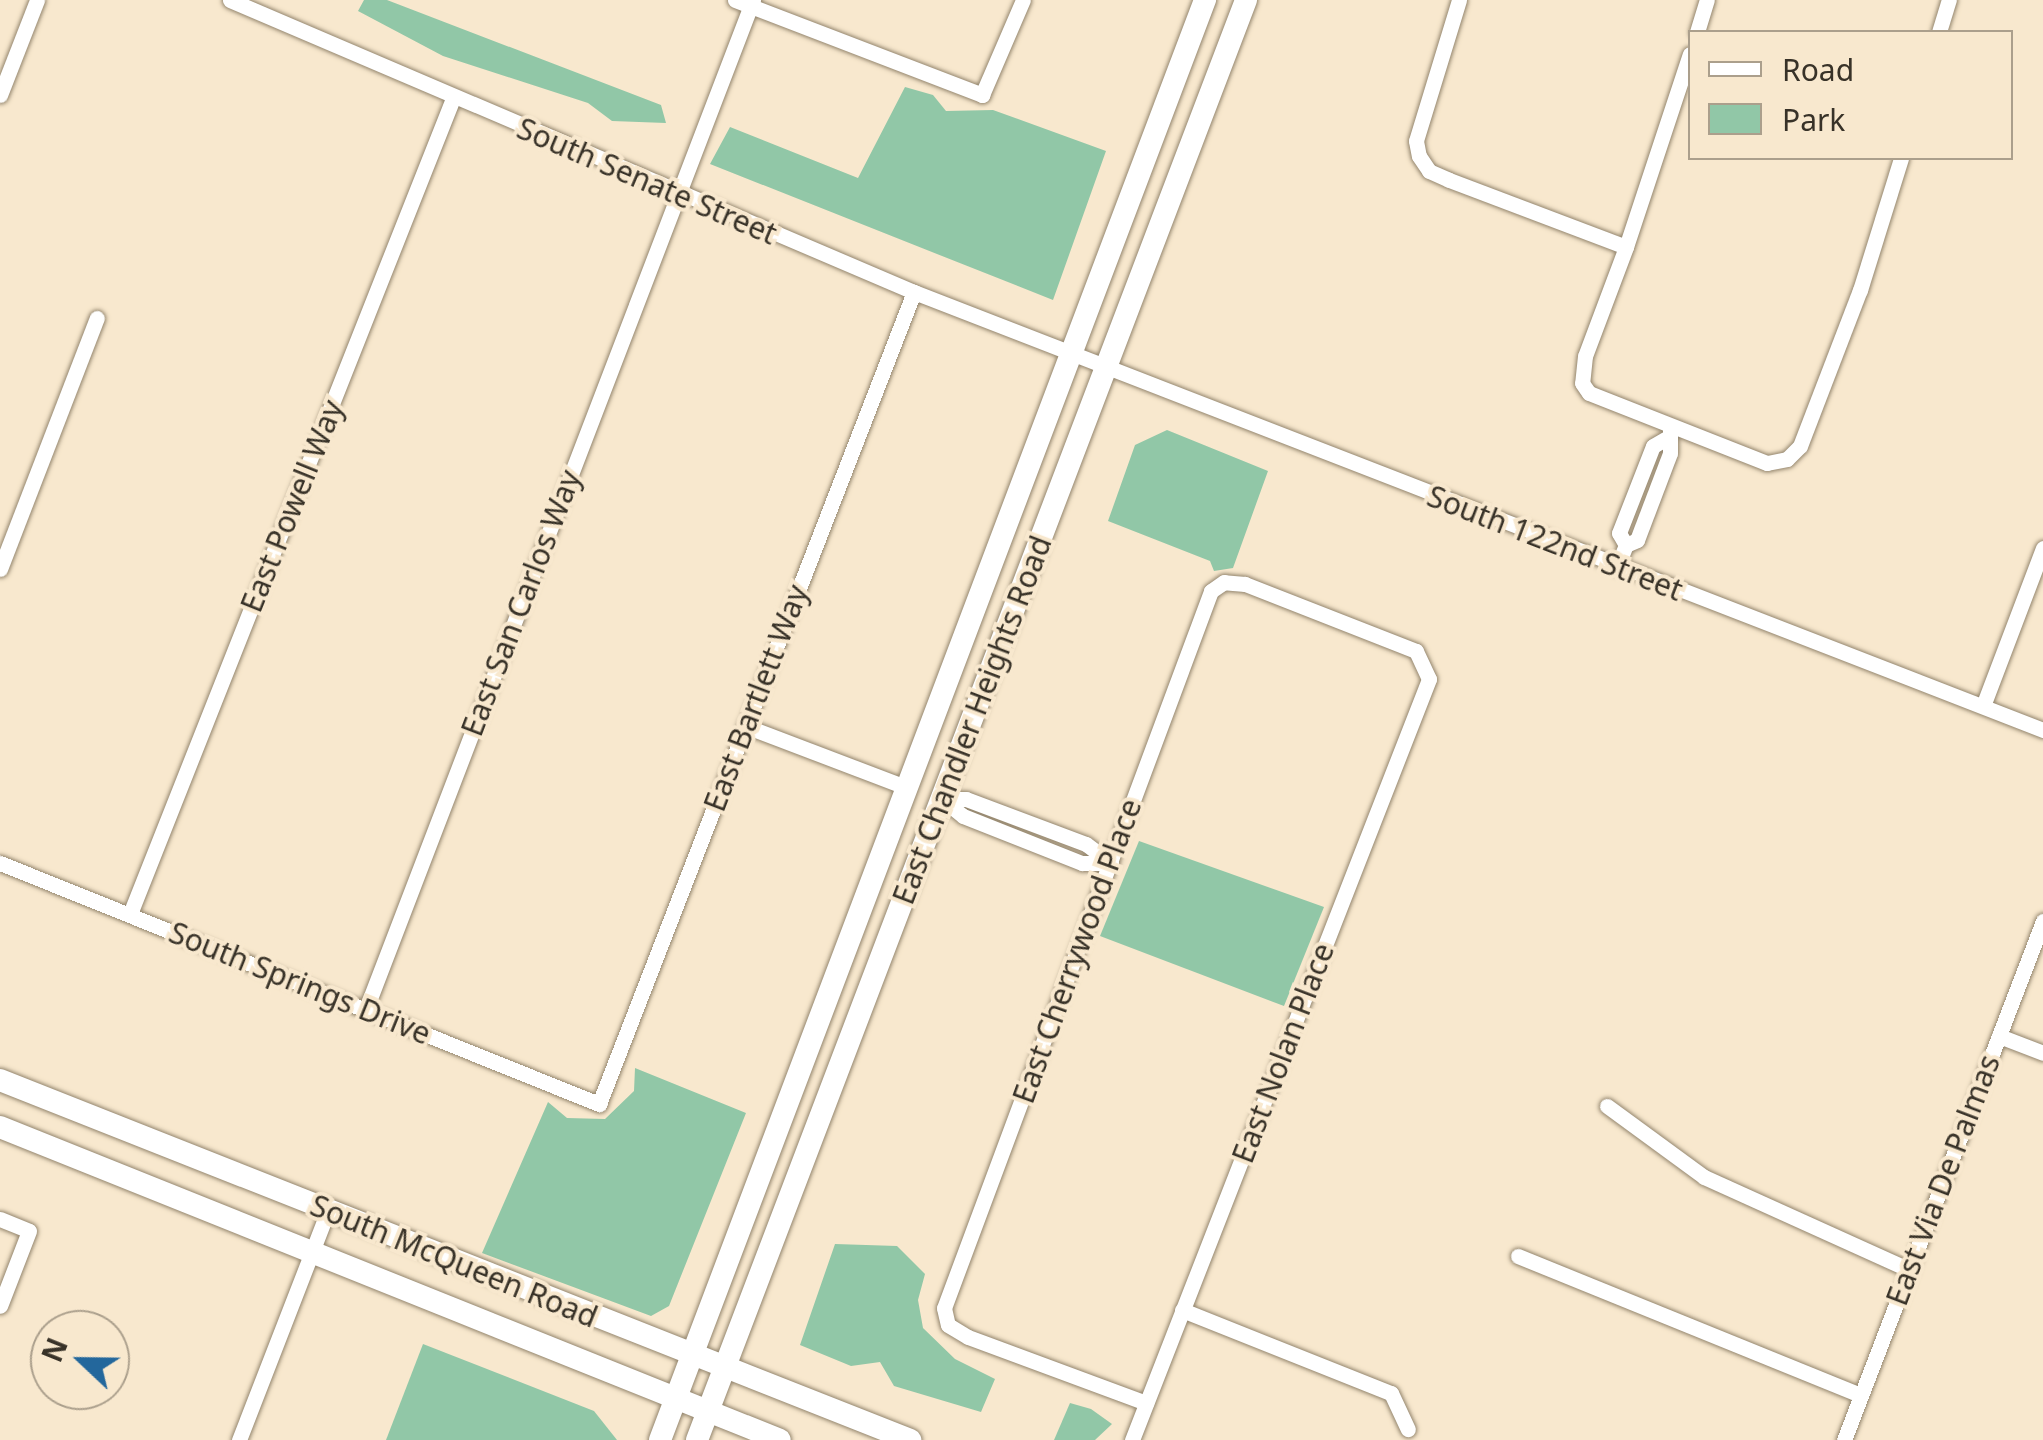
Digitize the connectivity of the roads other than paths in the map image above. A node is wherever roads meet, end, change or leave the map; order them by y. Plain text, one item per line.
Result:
1 (36, 0) edge
2 (230, 0) edge
3 (1024, 0) edge
4 (1205, 0) edge
5 (1246, 0) edge
6 (1460, 0) edge
7 (1707, 0) edge
8 (1949, 0) edge
9 (746, 2) edge
10 (1698, 30) edge
11 (1940, 30) edge
12 (1688, 60) edge
13 (0, 95) edge
14 (452, 98) junction
15 (1900, 160) edge
16 (676, 196) junction
17 (1626, 247) junction
18 (914, 292) junction
19 (98, 318) dead end
20 (1070, 351) junction
21 (1106, 366) junction
22 (1668, 433) junction
23 (1638, 485) junction
24 (1655, 492) junction
25 (1626, 545) junction
26 (2043, 548) edge
27 (0, 568) edge
28 (1617, 568) junction
29 (1224, 582) joint
30 (1983, 706) junction
31 (745, 726) junction
32 (2043, 730) edge
33 (906, 786) junction
34 (942, 799) junction
35 (1030, 824) junction
36 (1024, 840) junction
37 (1111, 862) junction
38 (0, 863) edge
39 (130, 914) junction
40 (2043, 922) edge
41 (366, 1010) junction
42 (1998, 1036) junction
43 (2043, 1053) edge
44 (0, 1080) edge
45 (599, 1104) joint
46 (1608, 1106) dead end
47 (0, 1127) edge
48 (328, 1210) junction
49 (0, 1219) edge
50 (311, 1253) junction
51 (1518, 1256) dead end
52 (1910, 1270) junction
53 (0, 1306) edge
54 (1182, 1310) junction
55 (692, 1356) junction
56 (725, 1369) junction
57 (1861, 1396) junction
58 (676, 1398) junction
59 (1146, 1403) junction
60 (708, 1412) junction
61 (1408, 1429) dead end
62 (239, 1440) edge
63 (660, 1440) edge
64 (698, 1440) edge
65 (780, 1440) edge
66 (910, 1440) edge
67 (1132, 1440) edge
68 (1844, 1440) edge

1 - 13 street
2 - 14 street, South Senate Street
3 - 9 street
4 - 20 main road, East Chandler Heights Road
5 - 21 main road, East Chandler Heights Road
6 - 17 street
7 - 10 street
8 - 11 street
9 - 16 street, East San Carlos Way
12 - 17 street
14 - 16 street, South Senate Street
14 - 39 street, East Powell Way
15 - 22 street
16 - 18 street, South Senate Street
16 - 41 street, East San Carlos Way
17 - 22 street
18 - 20 street, South Senate Street
18 - 31 street, East Bartlett Way
19 - 27 street
20 - 21 street, South 122nd Street
20 - 33 main road, East Chandler Heights Road
21 - 28 street, South 122nd Street
21 - 34 main road, East Chandler Heights Road
22 - 23 street
22 - 24 street
23 - 24 street
23 - 25 street
24 - 25 street
25 - 28 street
26 - 30 street
28 - 30 street, South 122nd Street
29 - 37 street, East Cherrywood Place
29 - 54 street, East Nolan Place
30 - 32 street, South 122nd Street
31 - 33 street
31 - 45 street, East Bartlett Way
33 - 34 main road
33 - 55 main road, East Chandler Heights Road
34 - 35 street
34 - 36 street
34 - 56 main road, East Chandler Heights Road
35 - 36 street
35 - 37 street
36 - 37 street
37 - 59 street, East Cherrywood Place
38 - 39 street, South Springs Drive
39 - 41 street, South Springs Drive
40 - 42 street, East Via De Palmas
41 - 45 street, South Springs Drive
42 - 43 street
42 - 52 street, East Via De Palmas
44 - 48 main road, South McQueen Road
46 - 52 street
47 - 50 main road, South McQueen Road
48 - 50 street
48 - 55 main road, South McQueen Road
49 - 53 street
50 - 58 main road, South McQueen Road
50 - 62 street
51 - 57 street
52 - 57 street, East Via De Palmas
54 - 59 street, East Nolan Place
54 - 61 street
55 - 56 main road, South McQueen Road
55 - 58 main road, East Chandler Heights Road
56 - 60 main road, East Chandler Heights Road
56 - 66 main road, South McQueen Road
57 - 68 street, East Via De Palmas
58 - 60 main road, South McQueen Road
58 - 63 main road, East Chandler Heights Road
59 - 67 street, East Nolan Place
60 - 64 main road, East Chandler Heights Road
60 - 65 main road, South McQueen Road

